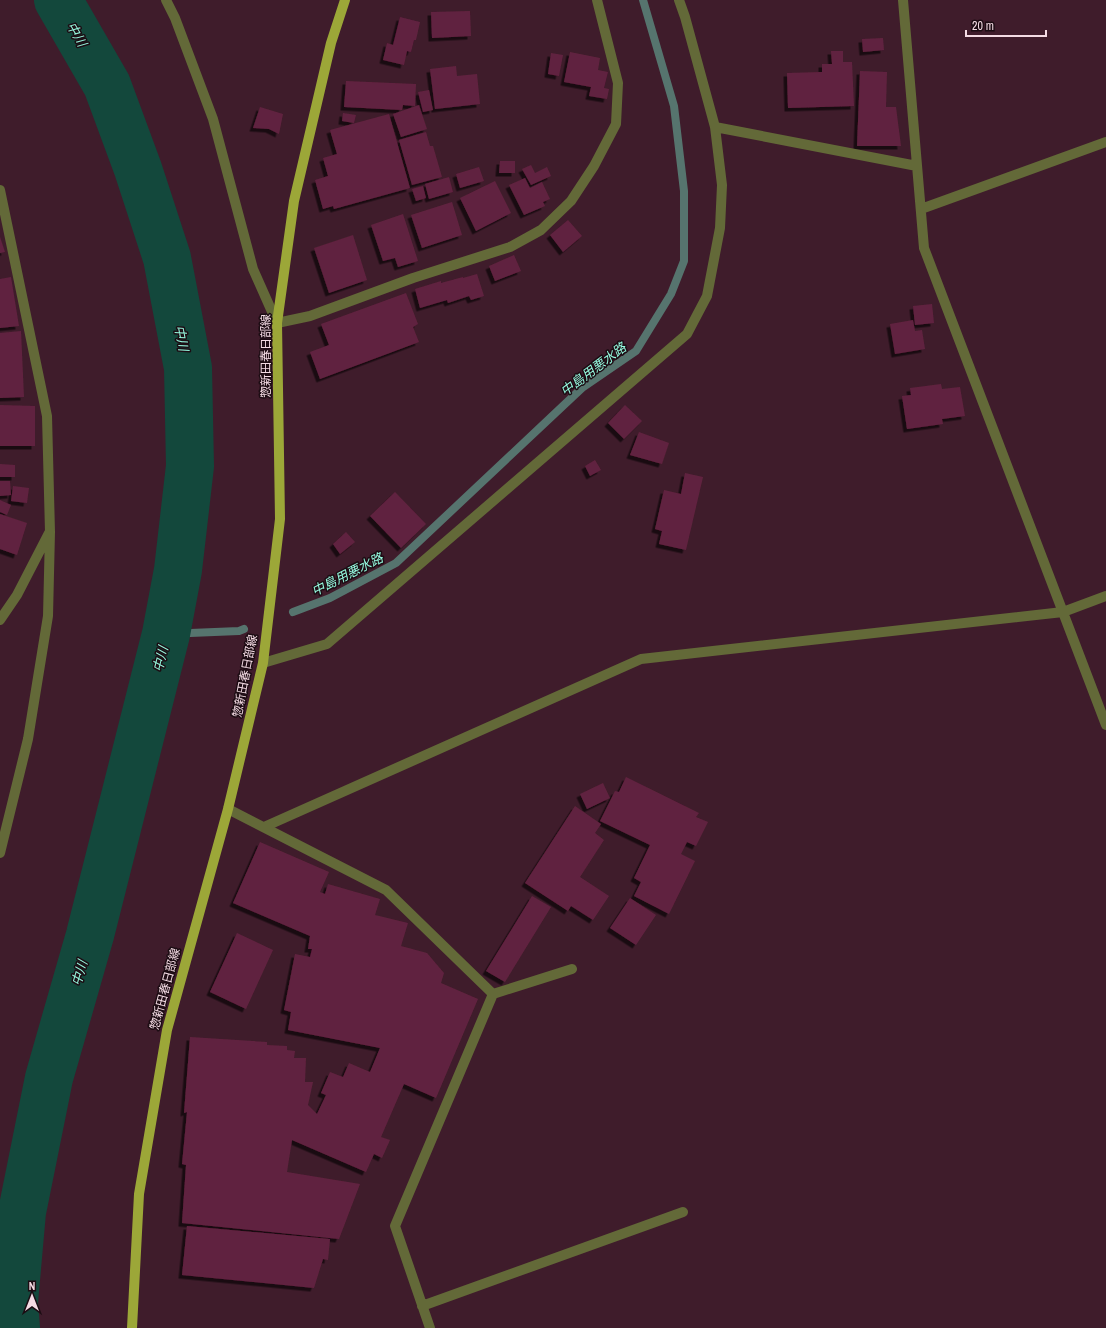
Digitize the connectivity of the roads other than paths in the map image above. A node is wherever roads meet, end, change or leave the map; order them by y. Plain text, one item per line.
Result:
1 (166, 0) edge
2 (345, 0) edge
3 (597, 0) edge
4 (679, 0) edge
5 (903, 0) edge
6 (716, 127) junction
7 (1106, 142) edge
8 (917, 166) junction
9 (0, 190) edge
10 (921, 209) junction
11 (277, 323) junction
12 (50, 532) junction
13 (1106, 596) edge
14 (1063, 612) junction
15 (0, 620) edge
16 (263, 663) junction
17 (1106, 725) edge
18 (228, 809) junction
19 (264, 827) junction
20 (0, 853) edge
21 (572, 968) dead end
22 (493, 994) junction
23 (683, 1212) dead end
24 (422, 1306) junction
25 (132, 1328) edge
26 (430, 1328) edge

1 - 11 street
2 - 11 main road, 惣新田春日部線
3 - 11 street
4 - 6 street
5 - 8 street
6 - 8 street
6 - 16 street
7 - 10 street
8 - 10 street
9 - 12 street
10 - 14 street
11 - 16 main road, 惣新田春日部線
12 - 15 street
12 - 20 street
13 - 14 street
14 - 17 street
14 - 19 street
16 - 18 main road, 惣新田春日部線
18 - 19 street
18 - 25 main road, 惣新田春日部線
19 - 22 street
21 - 22 street
22 - 24 street
23 - 24 street
24 - 26 street

